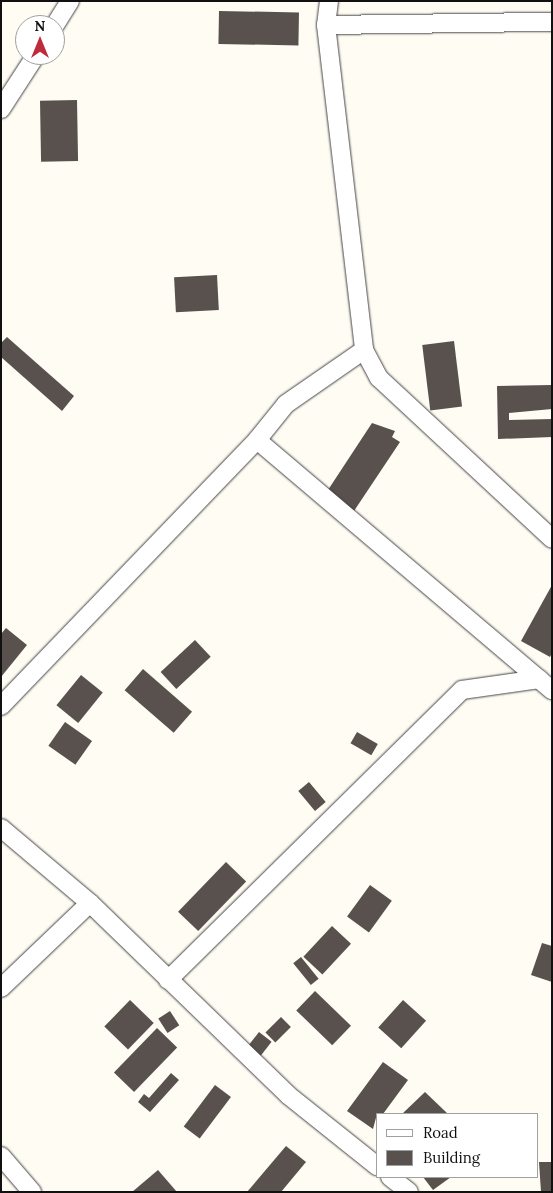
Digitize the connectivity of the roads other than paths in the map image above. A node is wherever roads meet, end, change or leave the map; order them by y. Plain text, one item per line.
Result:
1 (70, 1) edge
2 (329, 1) edge
3 (61, 15) edge
4 (552, 22) edge
5 (326, 25) junction
6 (30, 65) edge
7 (1, 109) edge
8 (364, 350) junction
9 (257, 440) junction
10 (552, 539) edge
11 (546, 684) edge
12 (1, 706) edge
13 (1, 828) edge
14 (90, 904) junction
15 (168, 980) junction
16 (1, 988) edge
17 (1, 1156) edge
18 (376, 1165) edge
19 (391, 1178) edge
20 (32, 1192) edge
21 (409, 1192) edge

1 - 3 street
2 - 5 street
4 - 5 street
5 - 8 street
6 - 7 street
8 - 9 street
8 - 10 street
9 - 11 street
9 - 12 street
11 - 15 street
13 - 14 street
14 - 15 street
14 - 16 street
15 - 18 street
17 - 20 street
19 - 21 street

